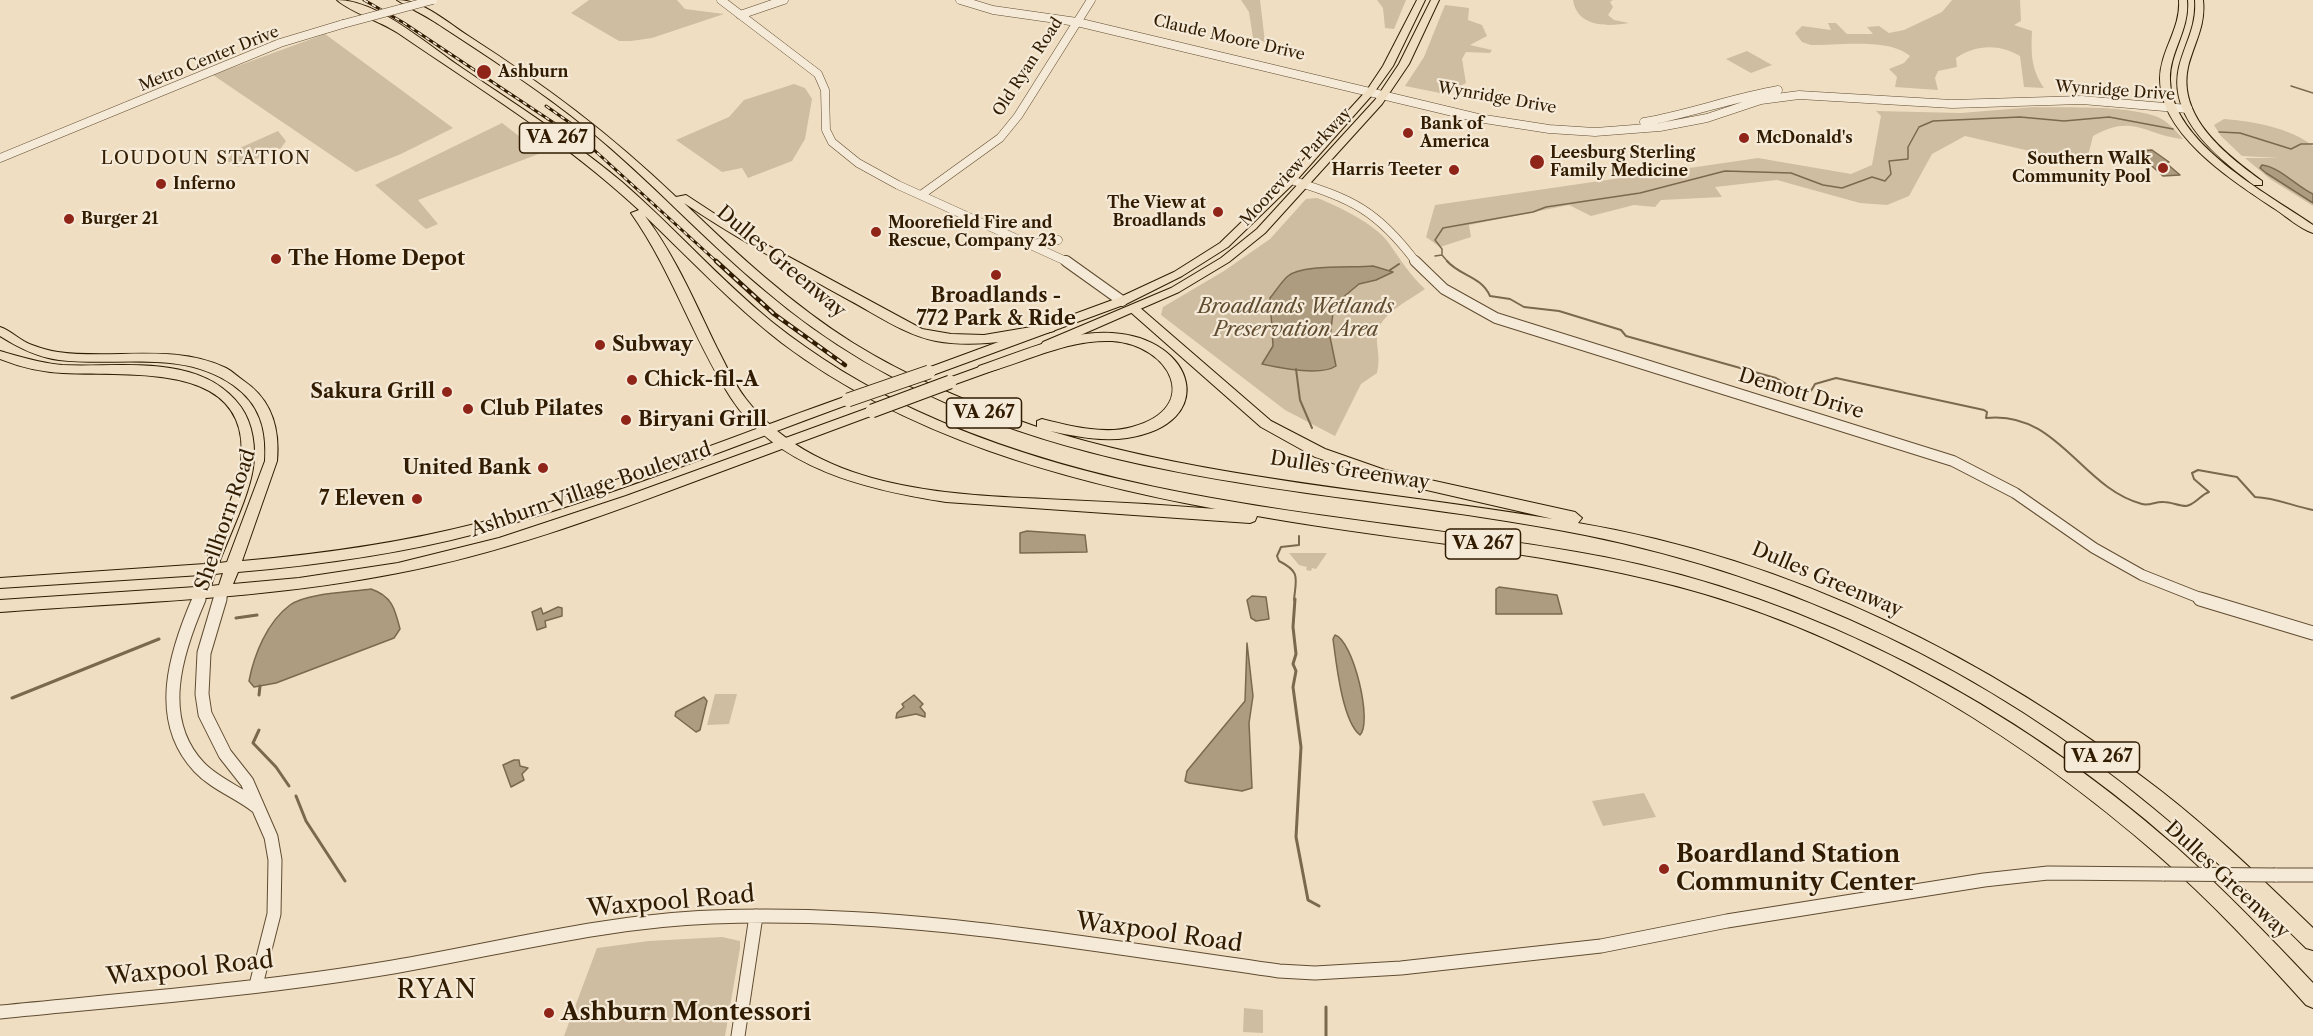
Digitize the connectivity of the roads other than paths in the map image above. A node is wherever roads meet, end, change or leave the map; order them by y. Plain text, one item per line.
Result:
1 (342, 0) edge
2 (402, 0) edge
3 (433, 0) edge
4 (721, 0) edge
5 (784, 0) edge
6 (960, 0) edge
7 (1091, 0) edge
8 (1421, 0) edge
9 (1435, 0) edge
10 (2183, 0) edge
11 (2199, 0) edge
12 (740, 15) junction
13 (1077, 22) junction
14 (1372, 89) junction
15 (1386, 93) junction
16 (2172, 107) junction
17 (2188, 109) junction
18 (620, 150) junction
19 (0, 158) edge
20 (1291, 180) junction
21 (614, 182) junction
22 (1305, 184) junction
23 (921, 195) junction
24 (2313, 219) edge
25 (2313, 230) edge
26 (1030, 244) junction
27 (1065, 260) junction
28 (1127, 305) junction
29 (1049, 328) junction
30 (0, 331) edge
31 (0, 355) edge
32 (984, 369) junction
33 (944, 396) junction
34 (852, 402) junction
35 (764, 429) junction
36 (785, 443) junction
37 (1377, 527) junction
38 (1687, 552) junction
39 (233, 566) junction
40 (211, 567) junction
41 (0, 583) edge
42 (224, 590) junction
43 (202, 591) junction
44 (0, 606) edge
45 (2313, 633) edge
46 (256, 806) junction
47 (2313, 875) edge
48 (756, 916) junction
49 (2313, 940) edge
50 (256, 985) junction
51 (2313, 998) edge
52 (0, 1012) edge
53 (738, 1036) edge

1 - 21 highway, Dulles Greenway / VA 267
2 - 18 highway, Dulles Greenway / VA 267
3 - 19 street, Metro Center Drive, bridge
4 - 12 street
5 - 12 street
6 - 13 street, Claude Moore Drive
7 - 13 street, Old Ryan Road
8 - 14 main road, Mooreview Parkway
9 - 15 main road, Mooreview Parkway
10 - 16 main road
11 - 17 main road
12 - 23 street
13 - 14 street, Claude Moore Drive
13 - 23 street, Old Ryan Road
14 - 15 street, Wynridge Drive
14 - 20 main road, Mooreview Parkway
15 - 16 street, Wynridge Drive
15 - 22 main road, Mooreview Parkway
16 - 17 street, Wynridge Drive
16 - 25 main road
17 - 24 main road
18 - 29 highway
18 - 33 highway, Dulles Greenway / VA 267
20 - 22 street, Demott Drive
20 - 28 main road, Mooreview Parkway
21 - 35 highway
21 - 37 highway, Dulles Greenway / VA 267
22 - 28 main road, Mooreview Parkway
22 - 45 street, Demott Drive
23 - 26 street
26 - 27 street
26 - 27 street
27 - 28 street
28 - 29 main road
28 - 32 main road, Ashburn Village Boulevard
28 - 38 highway
29 - 34 main road, bridge
30 - 39 main road, Shellhorn Road
31 - 40 main road, Shellhorn Road
32 - 33 highway
32 - 36 main road, Ashburn Village Boulevard, bridge
33 - 38 highway, Dulles Greenway / VA 267
34 - 35 main road, Ashburn Village Boulevard
34 - 36 main road
35 - 36 highway
35 - 39 main road, Ashburn Village Boulevard
36 - 37 highway
36 - 42 main road, Ashburn Village Boulevard
37 - 51 highway, Dulles Greenway / VA 267
38 - 49 highway, Dulles Greenway / VA 267
39 - 40 main road, Ashburn Village Boulevard
39 - 42 main road, Shellhorn Road
40 - 41 main road, Ashburn Village Boulevard
40 - 43 main road, Shellhorn Road
42 - 43 main road, Ashburn Village Boulevard
42 - 46 street, Shellhorn Road
43 - 44 main road, Ashburn Village Boulevard
43 - 46 street, Shellhorn Road
46 - 50 street, Shellhorn Road
47 - 48 street, Waxpool Road, bridge
48 - 50 street, Waxpool Road
48 - 53 street
50 - 52 street, Waxpool Road

